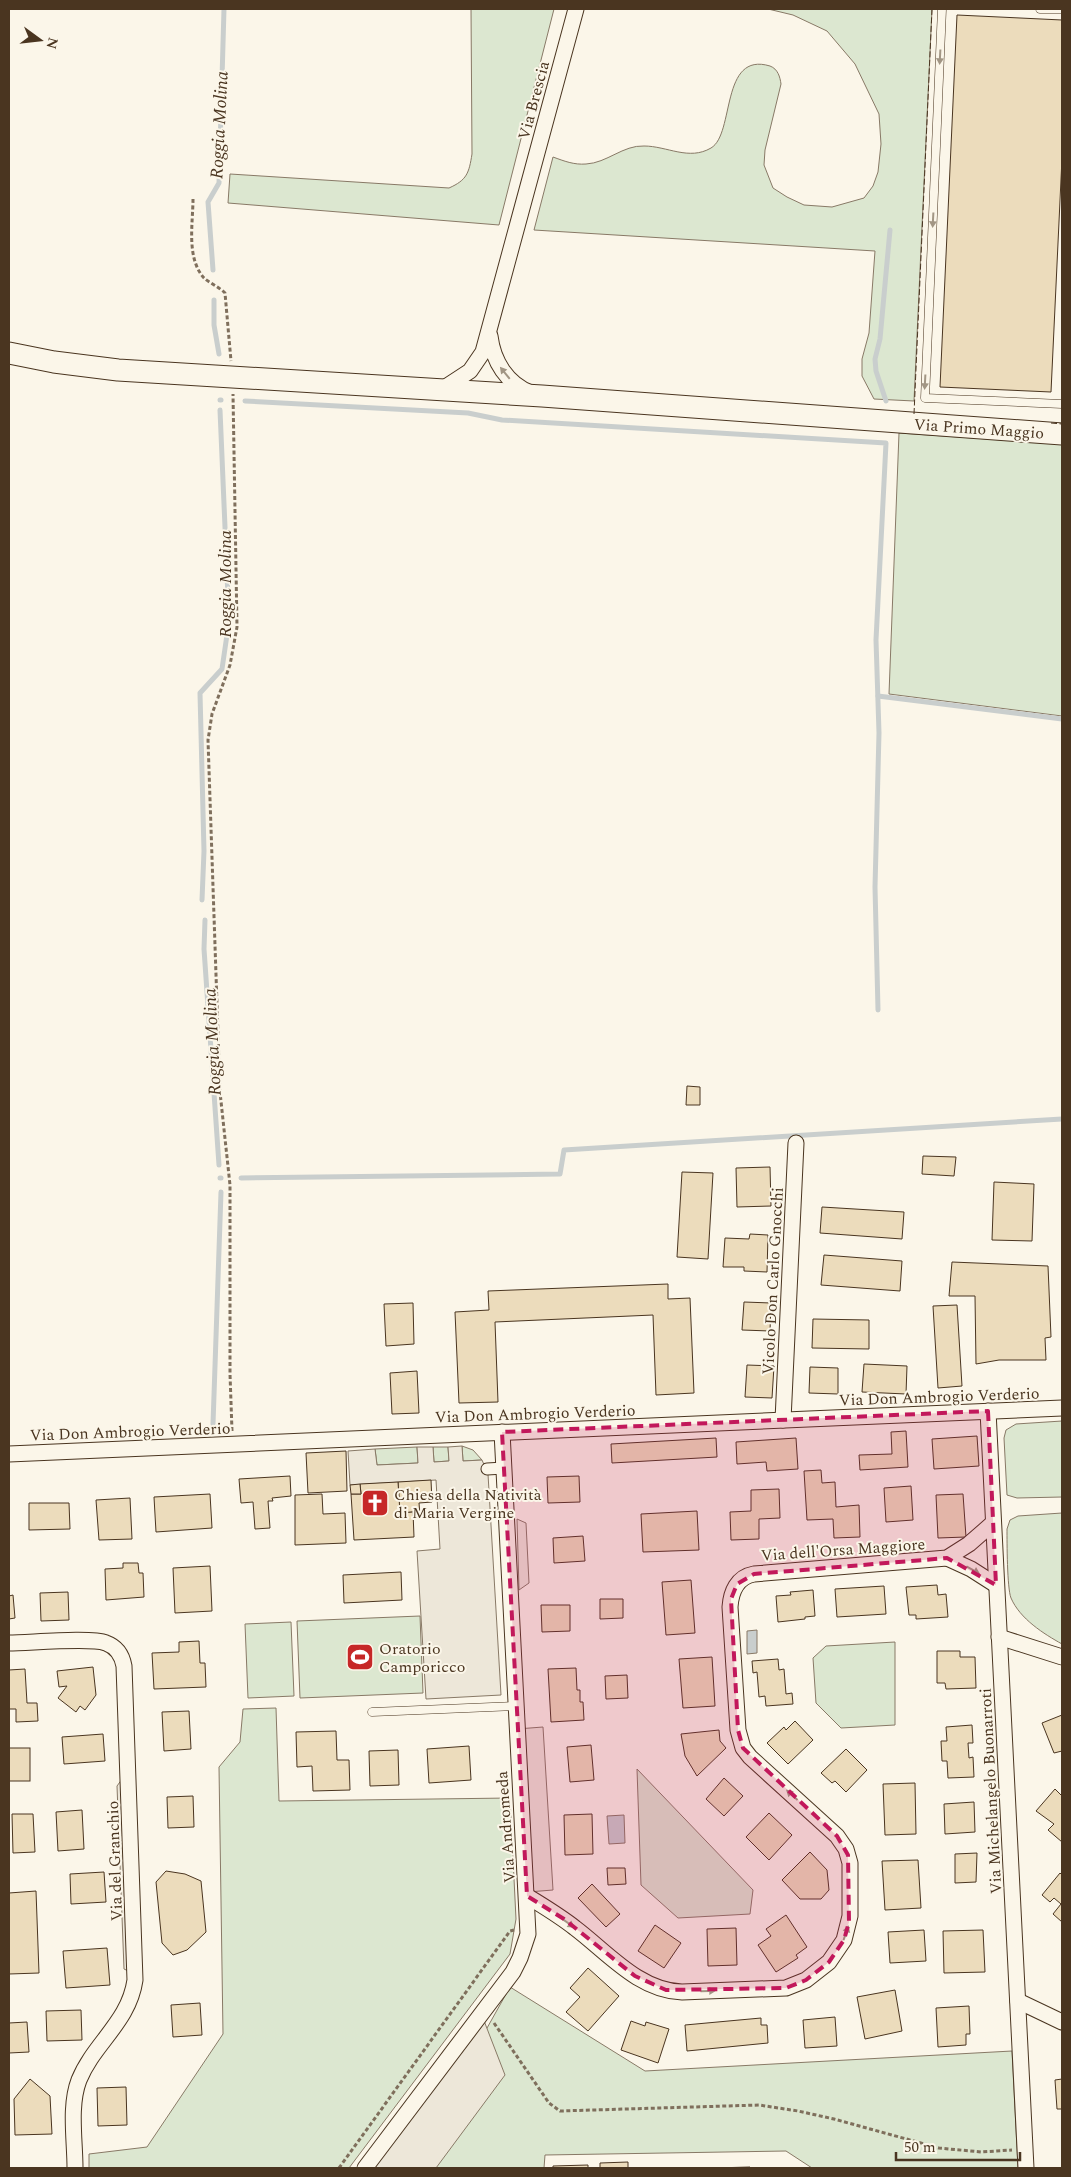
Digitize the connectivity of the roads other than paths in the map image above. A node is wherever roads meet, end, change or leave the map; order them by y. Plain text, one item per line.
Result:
1 (576, 9) edge
2 (942, 9) edge
3 (1040, 9) edge
4 (1058, 9) edge
5 (1062, 10) edge
6 (489, 333) junction
7 (9, 353) edge
8 (441, 390) junction
9 (542, 396) junction
10 (1062, 404) edge
11 (1062, 434) edge
12 (796, 1143) dead end
13 (1062, 1408) edge
14 (988, 1411) junction
15 (783, 1420) junction
16 (502, 1432) junction
17 (9, 1454) edge
18 (504, 1468) junction
19 (487, 1469) dead end
20 (994, 1523) junction
21 (948, 1558) junction
22 (996, 1585) junction
23 (999, 1637) junction
24 (9, 1644) edge
25 (1062, 1658) edge
26 (516, 1706) junction
27 (372, 1712) dead end
28 (527, 1896) junction
29 (1018, 2000) junction
30 (1062, 2022) edge
31 (75, 2168) edge
32 (366, 2168) edge
33 (1026, 2168) edge

1 - 6 street, Via Brescia
2 -> 10 lane
3 - 4 lane
4 - 5 lane
6 - 8 street, Via Brescia
9 -> 6 street
7 - 8 main road, Via Primo Maggio
8 - 9 main road, Via Primo Maggio
9 - 11 main road, Via Primo Maggio
12 - 15 street, Vicolo Don Carlo Gnocchi
13 - 14 street, Via Don Ambrogio Verderio
14 - 15 street, Via Don Ambrogio Verderio
14 - 20 street, Via Michelangelo Buonarroti
15 - 16 street, Via Don Ambrogio Verderio
16 - 17 street, Via Don Ambrogio Verderio
16 - 18 street, Via Andromeda
18 - 19 street
18 - 26 street, Via Andromeda
20 - 21 street, Via dell'Orsa Maggiore
20 - 22 street, Via Michelangelo Buonarroti
21 -> 22 street
28 -> 21 street, Via dell'Orsa Maggiore
22 - 23 street, Via Michelangelo Buonarroti
23 - 25 street
23 - 29 street, Via Michelangelo Buonarroti
24 - 31 street, Via del Granchio
26 - 27 lane
26 - 28 street, Via Andromeda
28 - 32 street, Via Andromeda
29 - 30 street
29 - 33 street, Via Michelangelo Buonarroti

